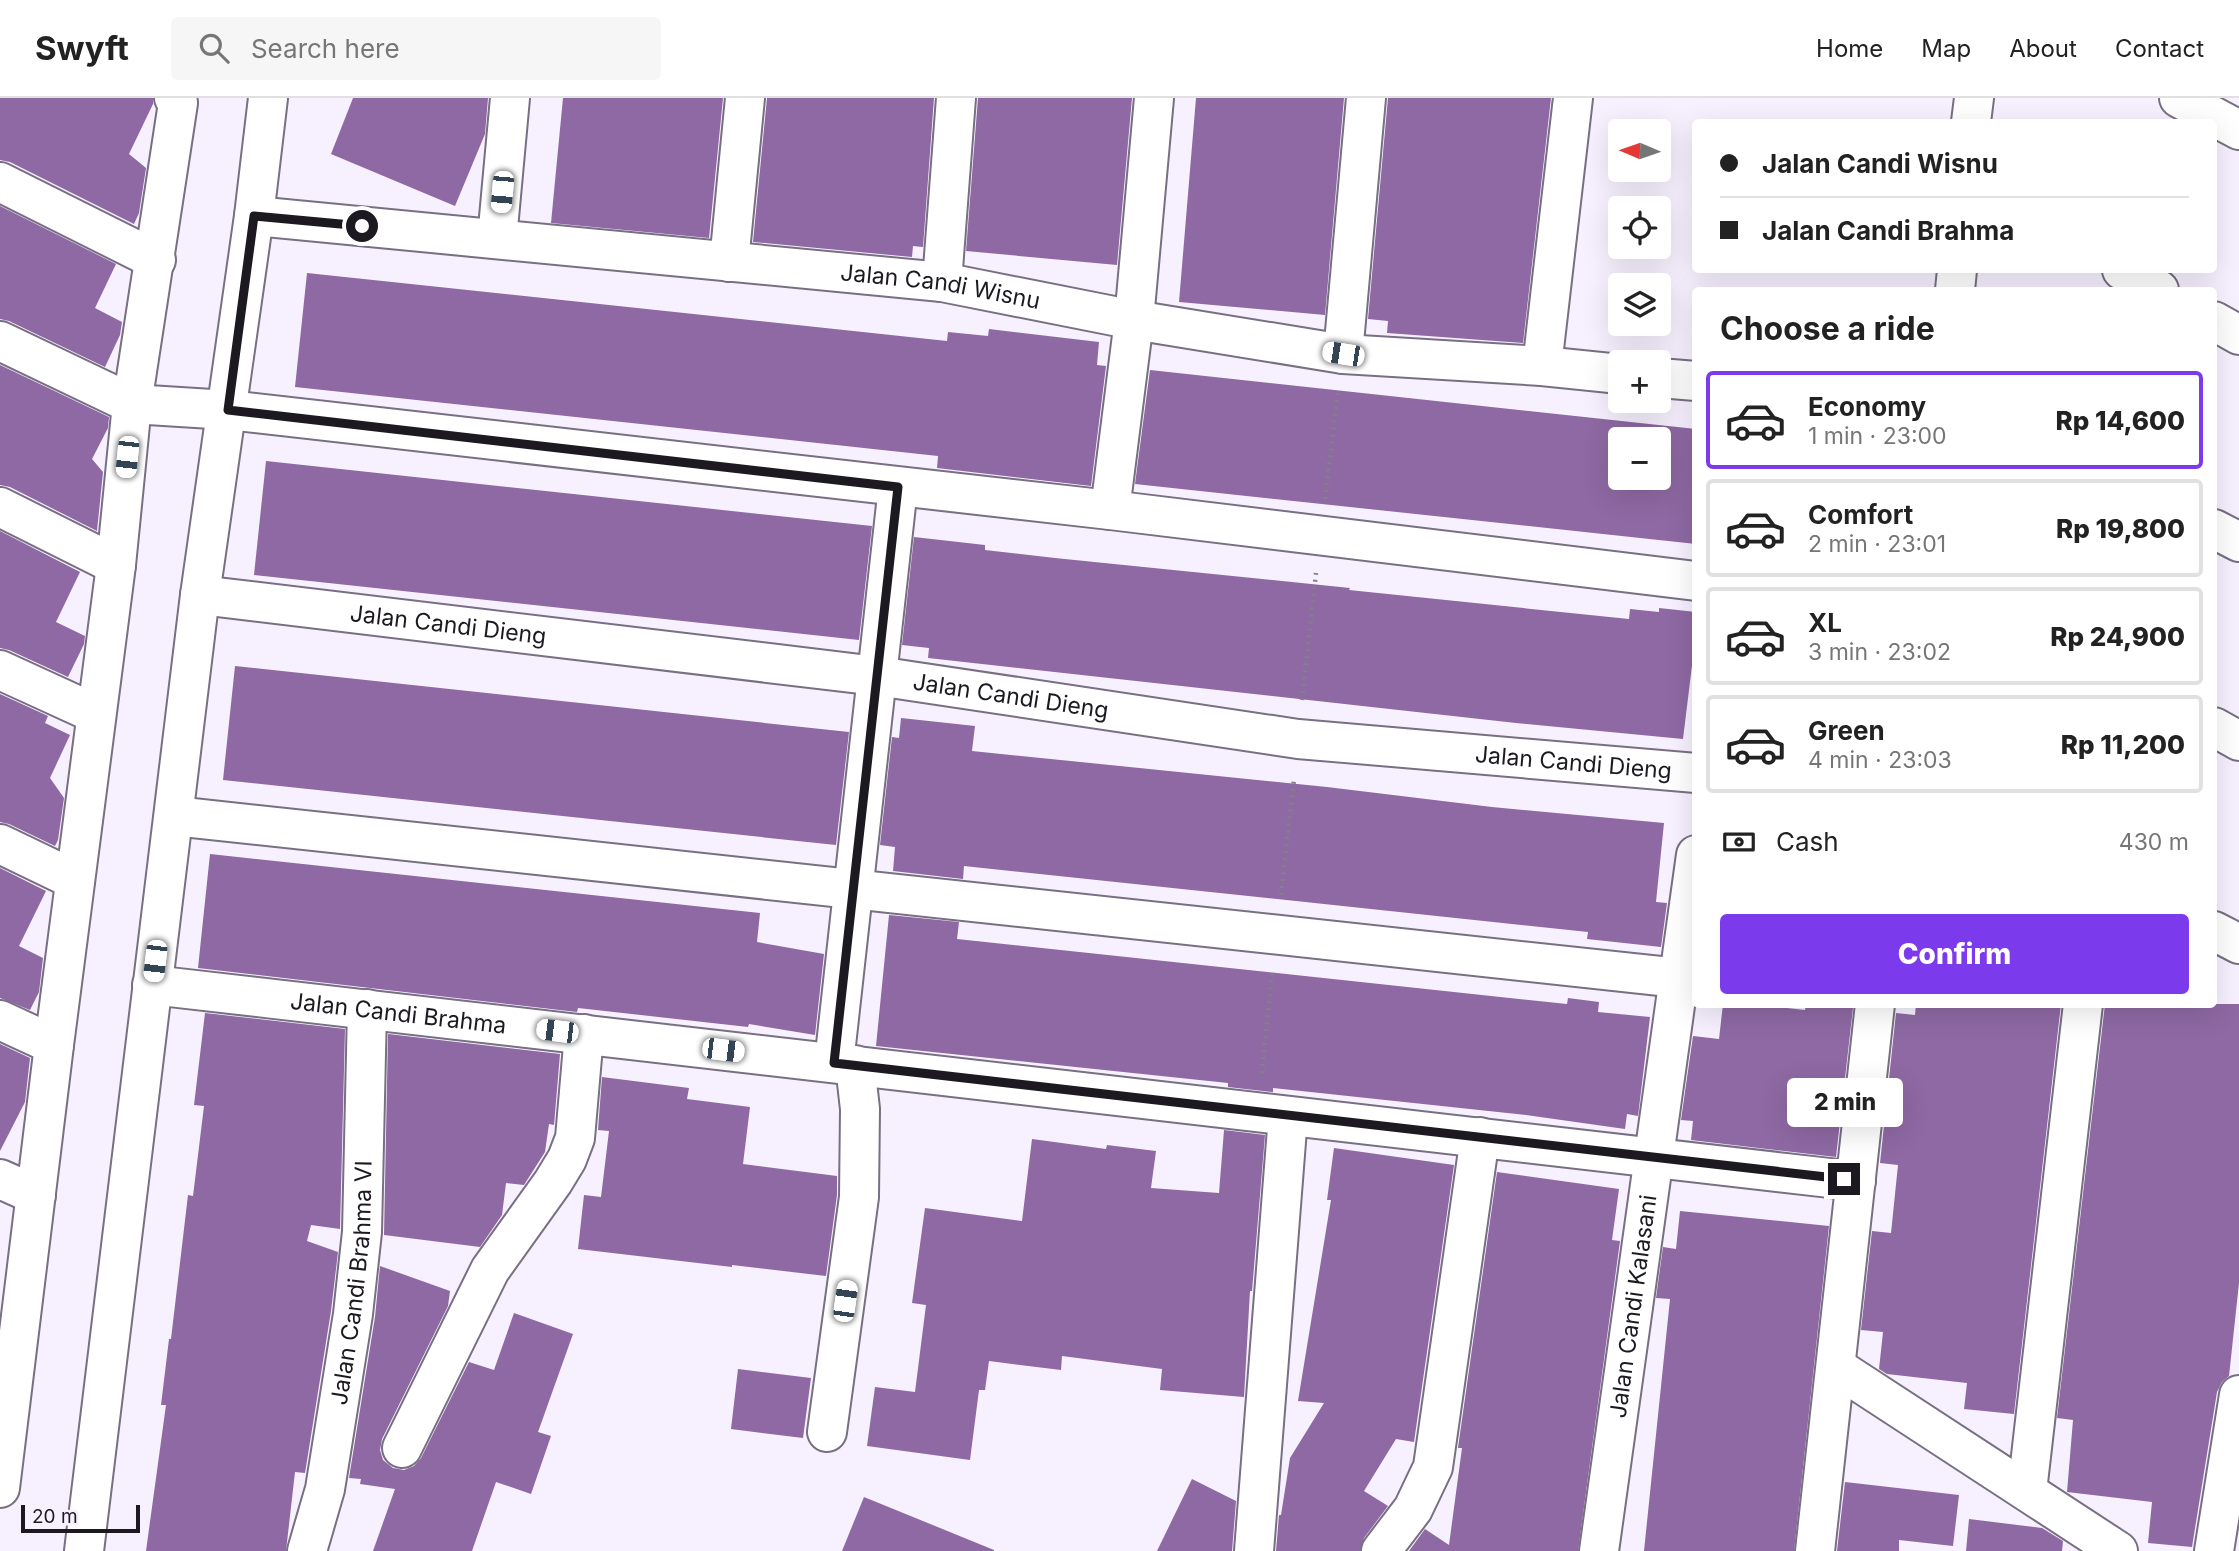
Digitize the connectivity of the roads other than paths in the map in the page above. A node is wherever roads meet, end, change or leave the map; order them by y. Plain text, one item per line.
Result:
1 (174, 98) edge
2 (268, 98) edge
3 (510, 98) edge
4 (745, 98) edge
5 (956, 98) edge
6 (1154, 98) edge
7 (1366, 98) edge
8 (1573, 98) edge
9 (1974, 98) edge
10 (2179, 98) edge
11 (1971, 119) edge
12 (2239, 130) edge
13 (0, 182) edge
14 (254, 216) junction
15 (497, 239) junction
16 (156, 260) junction
17 (729, 262) junction
18 (2128, 273) edge
19 (942, 282) junction
20 (2153, 287) edge
21 (1134, 320) junction
22 (2217, 323) edge
23 (2239, 335) edge
24 (0, 341) edge
25 (1343, 354) junction
26 (1542, 366) junction
27 (1608, 373) edge
28 (1671, 379) edge
29 (1692, 382) edge
30 (142, 405) junction
31 (222, 411) junction
32 (898, 487) junction
33 (0, 507) edge
34 (1110, 510) junction
35 (2217, 531) edge
36 (2239, 542) edge
37 (116, 565) junction
38 (1692, 581) edge
39 (200, 595) junction
40 (0, 670) edge
41 (877, 676) junction
42 (96, 714) junction
43 (2217, 729) edge
44 (2239, 741) edge
45 (1692, 773) edge
46 (174, 816) junction
47 (0, 844) edge
48 (75, 880) junction
49 (1692, 884) edge
50 (853, 889) junction
51 (2217, 933) edge
52 (2239, 944) edge
53 (1679, 978) junction
54 (152, 985) junction
55 (1875, 1008) edge
56 (2083, 1008) edge
57 (367, 1009) junction
58 (0, 1020) edge
59 (584, 1034) junction
60 (54, 1045) junction
61 (845, 1064) junction
62 (1287, 1115) junction
63 (1480, 1138) junction
64 (1653, 1158) junction
65 (0, 1180) edge
66 (1856, 1181) junction
67 (36, 1195) junction
68 (1836, 1367) junction
69 (2238, 1402) edge
70 (827, 1432) dead end
71 (401, 1448) dead end
72 (0, 1488) edge
73 (2027, 1491) junction
74 (84, 1551) edge
75 (307, 1551) edge
76 (1254, 1551) edge
77 (1381, 1551) edge
78 (1599, 1551) edge
79 (1815, 1551) edge
80 (2118, 1551) edge
81 (2214, 1551) edge

1 - 16 street
2 - 14 street
3 - 15 street
4 - 17 street
5 - 19 street
6 - 21 street
7 - 25 street
8 - 26 street
9 - 11 street
10 - 12 street
13 - 16 street
14 - 15 street, Jalan Candi Wisnu
14 - 31 street
15 - 17 street, Jalan Candi Wisnu
16 - 30 street
17 - 19 street, Jalan Candi Wisnu
18 - 20 street
19 - 21 street, Jalan Candi Wisnu
21 - 25 street, Jalan Candi Wisnu
21 - 34 street
22 - 23 street
24 - 30 street
25 - 26 street, Jalan Candi Wisnu
26 - 27 street, Jalan Candi Wisnu
28 - 29 street
30 - 31 street
30 - 37 street
31 - 32 street
31 - 39 street
32 - 34 street
32 - 41 street
33 - 37 street
34 - 38 street
35 - 36 street
37 - 42 street
39 - 41 street, Jalan Candi Dieng
39 - 46 street
40 - 42 street
41 - 45 street, Jalan Candi Dieng
41 - 50 street
42 - 48 street
43 - 44 street
46 - 50 street
46 - 54 street
47 - 48 street
48 - 60 street
49 - 53 street, Jalan Candi Kalasani
50 - 53 street
50 - 61 street
51 - 52 street
53 - 64 street, Jalan Candi Kalasani
54 - 57 street, Jalan Candi Brahma
54 - 74 street
55 - 66 street
56 - 73 street
57 - 59 street, Jalan Candi Brahma
57 - 75 street, Jalan Candi Brahma VI
58 - 60 street
59 - 61 street, Jalan Candi Brahma
59 - 71 street
60 - 67 street
61 - 62 street, Jalan Candi Brahma
61 - 70 street
62 - 63 street, Jalan Candi Brahma
62 - 76 street
63 - 64 street, Jalan Candi Brahma
63 - 77 street
64 - 66 street, Jalan Candi Brahma
64 - 78 street, Jalan Candi Kalasani
65 - 67 street
66 - 68 street
67 - 72 street
68 - 73 street
68 - 79 street
69 - 81 street
73 - 80 street

